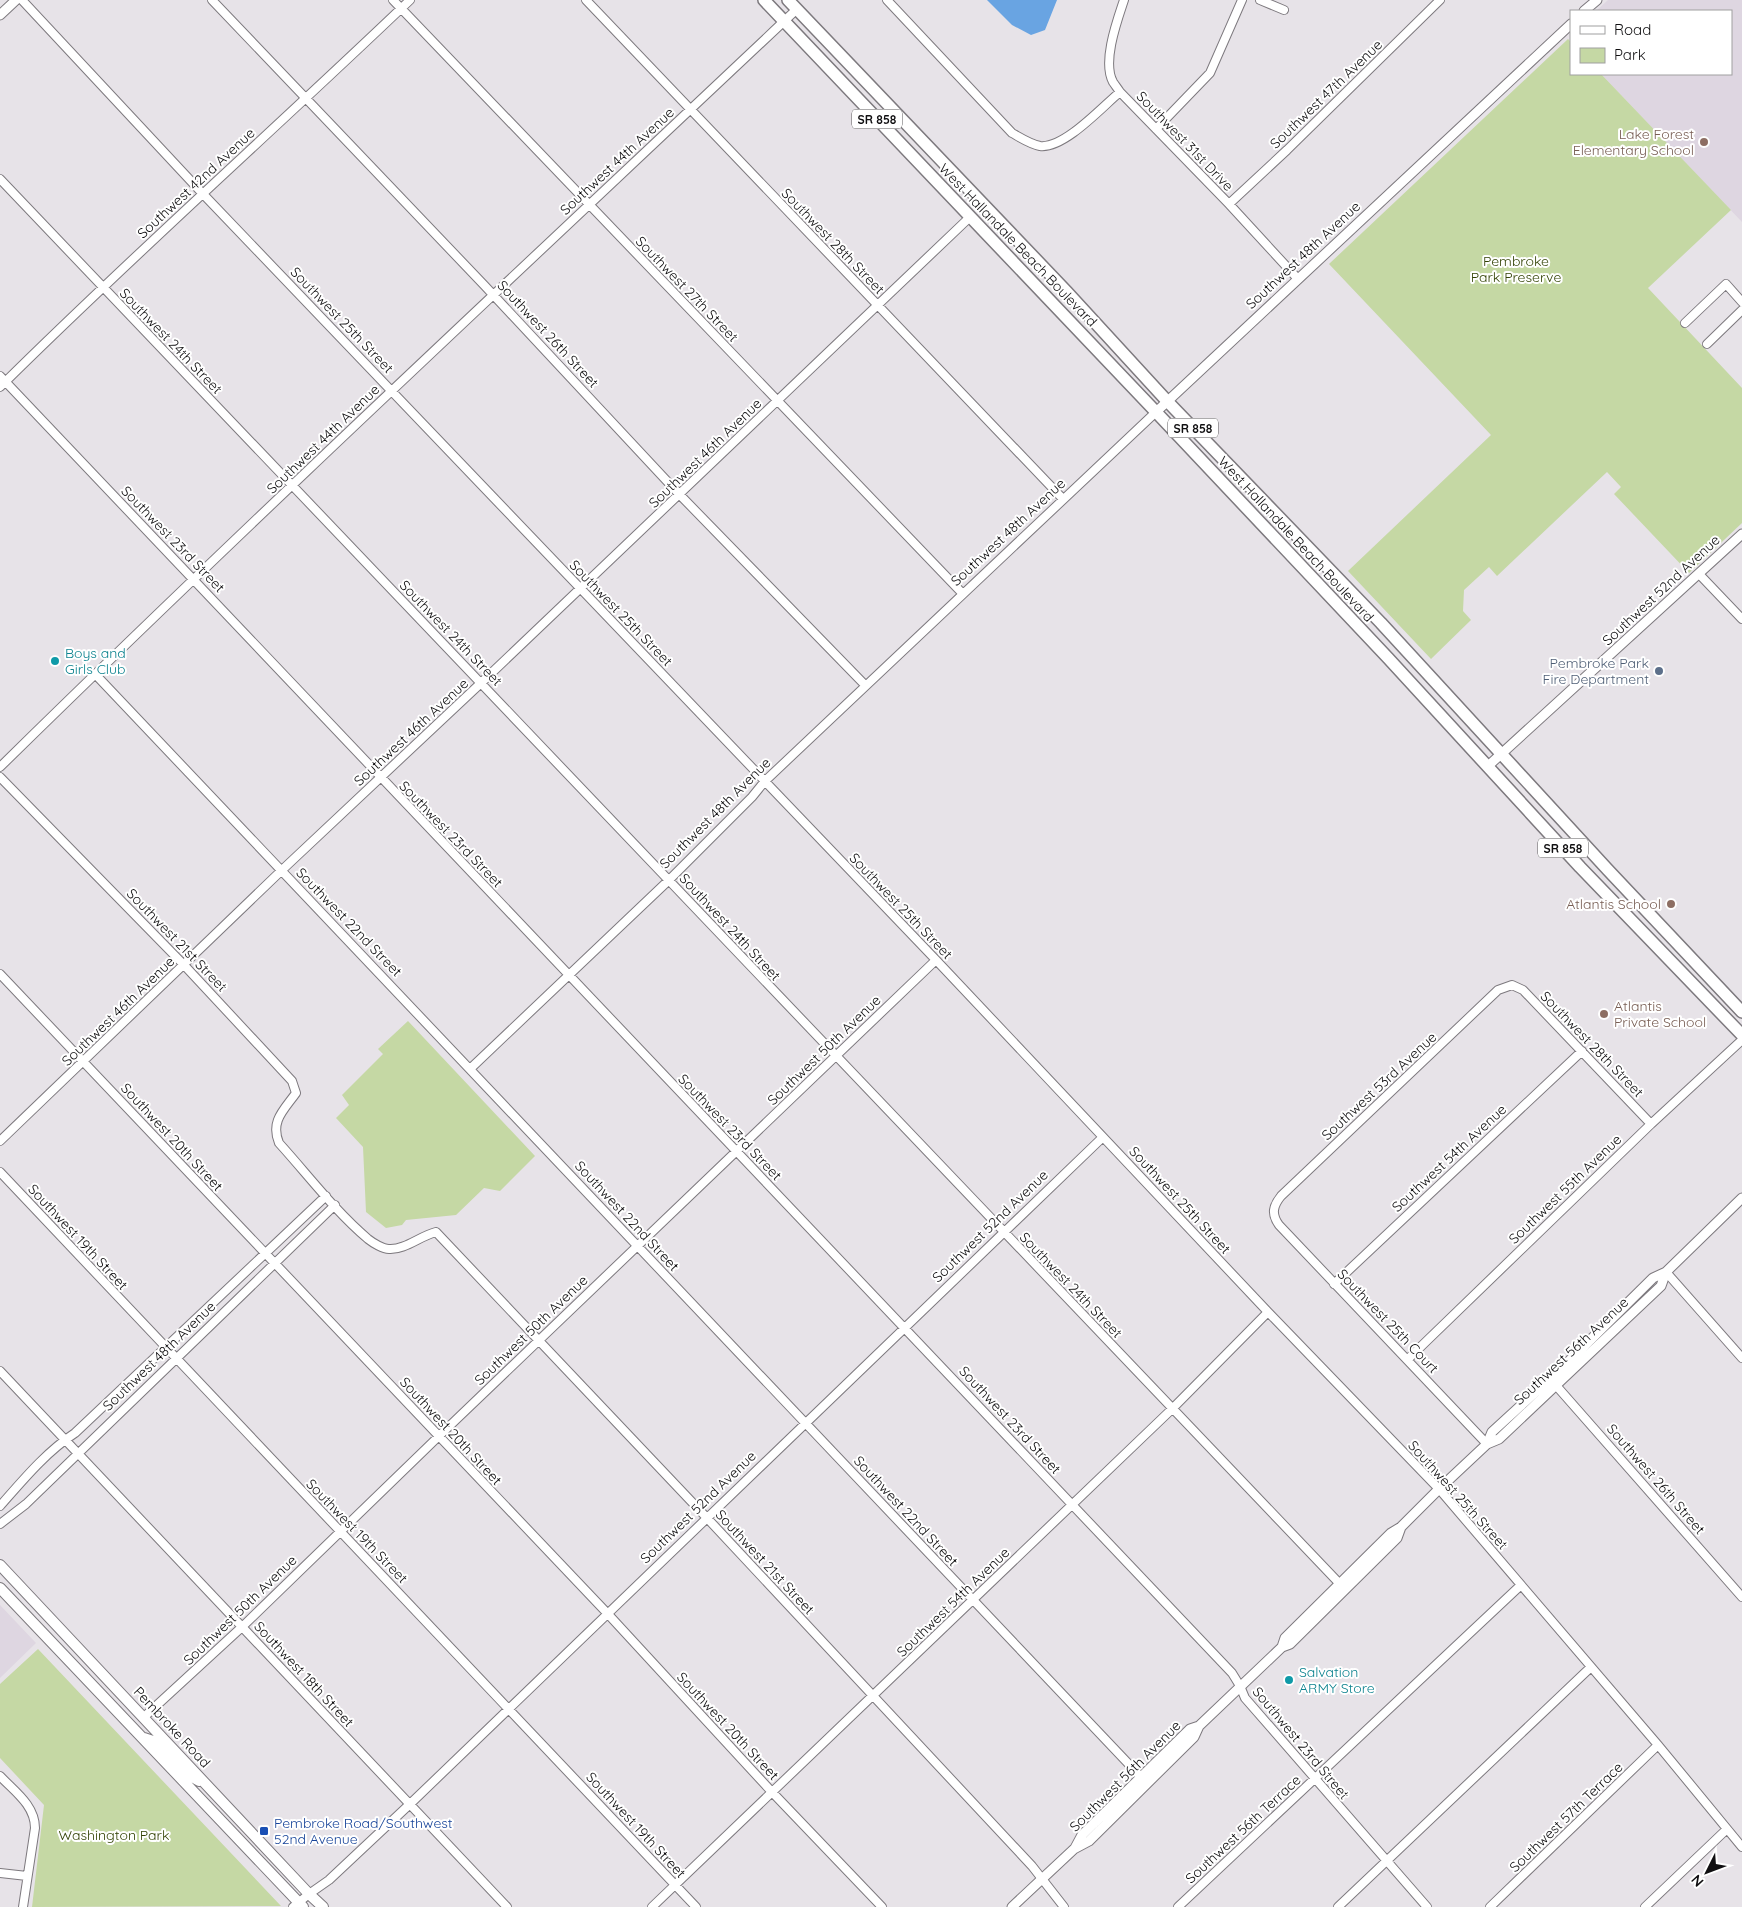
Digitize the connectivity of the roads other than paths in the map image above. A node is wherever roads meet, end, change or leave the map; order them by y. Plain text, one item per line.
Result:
1 (16, 0) edge
2 (22, 0) edge
3 (212, 0) edge
4 (394, 0) edge
5 (410, 0) edge
6 (586, 0) edge
7 (764, 0) edge
8 (788, 0) edge
9 (887, 0) edge
10 (1124, 0) edge
11 (1242, 0) edge
12 (1260, 0) edge
13 (1425, 0) edge
14 (1440, 0) edge
15 (1597, 0) edge
16 (402, 8) junction
17 (1432, 8) junction
18 (797, 9) junction
19 (1284, 10) dead end
20 (1585, 10) edge
21 (0, 15) edge
22 (784, 21) junction
23 (1570, 25) edge
24 (1120, 92) junction
25 (306, 99) junction
26 (690, 109) junction
27 (1156, 129) junction
28 (910, 153) junction
29 (0, 179) edge
30 (203, 194) junction
31 (981, 204) junction
32 (1229, 204) junction
33 (589, 205) junction
34 (970, 217) junction
35 (1053, 279) junction
36 (1298, 279) junction
37 (102, 287) junction
38 (493, 294) junction
39 (1742, 302) edge
40 (877, 306) junction
41 (1742, 310) edge
42 (1685, 322) dead end
43 (1707, 344) dead end
44 (2, 382) edge
45 (392, 390) junction
46 (777, 401) junction
47 (1167, 401) junction
48 (1156, 412) junction
49 (292, 485) junction
50 (679, 494) junction
51 (1063, 499) junction
52 (1742, 534) edge
53 (1699, 574) junction
54 (194, 579) junction
55 (580, 589) junction
56 (963, 594) junction
57 (1742, 619) edge
58 (1381, 624) junction
59 (1388, 658) junction
60 (95, 674) junction
61 (481, 683) junction
62 (865, 685) junction
63 (1501, 755) junction
64 (1488, 766) junction
65 (0, 767) edge
66 (0, 777) edge
67 (380, 778) junction
68 (765, 781) junction
69 (282, 870) junction
70 (669, 880) junction
71 (936, 960) junction
72 (184, 965) junction
73 (0, 974) edge
74 (568, 975) junction
75 (1512, 985) joint
76 (1742, 1012) edge
77 (1742, 1035) edge
78 (1742, 1040) edge
79 (1582, 1051) junction
80 (836, 1056) junction
81 (83, 1061) junction
82 (470, 1068) junction
83 (1651, 1124) junction
84 (1103, 1137) junction
85 (0, 1141) edge
86 (736, 1152) junction
87 (0, 1172) edge
88 (326, 1196) junction
89 (1742, 1198) edge
90 (335, 1205) junction
91 (1273, 1214) joint
92 (1003, 1232) junction
93 (638, 1245) junction
94 (265, 1253) junction
95 (276, 1264) junction
96 (1666, 1272) junction
97 (1334, 1284) junction
98 (1268, 1312) junction
99 (905, 1328) junction
100 (538, 1341) junction
101 (166, 1348) junction
102 (1742, 1358) edge
103 (175, 1359) junction
104 (1408, 1359) junction
105 (0, 1371) edge
106 (1553, 1381) junction
107 (1172, 1409) junction
108 (806, 1422) junction
109 (438, 1436) junction
110 (65, 1440) junction
111 (1487, 1444) junction
112 (78, 1453) junction
113 (1439, 1489) junction
114 (1072, 1504) junction
115 (0, 1506) edge
116 (707, 1518) junction
117 (0, 1524) edge
118 (1401, 1527) junction
119 (340, 1531) junction
120 (0, 1565) edge
121 (1339, 1584) junction
122 (1521, 1585) junction
123 (0, 1588) edge
124 (1742, 1597) edge
125 (973, 1600) junction
126 (607, 1613) junction
127 (243, 1626) junction
128 (1282, 1647) junction
129 (61, 1652) junction
130 (1591, 1667) junction
131 (1240, 1686) junction
132 (873, 1696) junction
133 (508, 1709) junction
134 (144, 1717) junction
135 (1199, 1726) junction
136 (141, 1736) junction
137 (1658, 1745) junction
138 (0, 1776) edge
139 (1141, 1777) junction
140 (1314, 1779) junction
141 (208, 1786) junction
142 (771, 1791) junction
143 (410, 1804) junction
144 (1727, 1829) junction
145 (1742, 1847) edge
146 (1074, 1850) junction
147 (1386, 1862) junction
148 (0, 1873) edge
149 (27, 1876) junction
150 (1043, 1879) junction
151 (675, 1884) junction
152 (309, 1894) junction
153 (298, 1906) edge
154 (24, 1907) edge
155 (323, 1907) edge
156 (507, 1907) edge
157 (652, 1907) edge
158 (696, 1907) edge
159 (882, 1907) edge
160 (1012, 1907) edge
161 (1064, 1907) edge
162 (1178, 1907) edge
163 (1338, 1907) edge
164 (1427, 1907) edge
165 (1490, 1907) edge
166 (1646, 1907) edge

1 - 21 street
2 - 30 street, Southwest 25th Street
3 - 25 street, Southwest 26th Street
4 - 16 street, Southwest 27th Street
5 - 16 street, Southwest 42nd Avenue
6 - 26 street, Southwest 28th Street
7 - 22 main road, West Hallandale Beach Boulevard / SR 858
8 - 18 main road, West Hallandale Beach Boulevard / SR 858
9 - 24 street
10 - 24 street, Southwest 31st Drive
11 - 27 street
12 - 19 street
13 - 17 street
14 - 17 street, Southwest 47th Avenue
15 - 20 street
16 - 25 street, Southwest 42nd Avenue
16 - 33 street, Southwest 27th Street
17 - 32 street, Southwest 47th Avenue
18 - 22 street, Southwest 44th Avenue
18 - 31 main road, West Hallandale Beach Boulevard / SR 858
22 - 26 street, Southwest 44th Avenue
22 - 28 main road, West Hallandale Beach Boulevard / SR 858
23 - 36 street, Southwest 48th Avenue
24 - 27 street, Southwest 31st Drive
25 - 30 street, Southwest 42nd Avenue
25 - 38 street, Southwest 26th Street
26 - 33 street, Southwest 44th Avenue
26 - 40 street, Southwest 28th Street
27 - 32 street, Southwest 31st Drive
28 - 31 main road
28 - 34 main road, West Hallandale Beach Boulevard / SR 858
29 - 37 street, Southwest 24th Street
30 - 37 street, Southwest 42nd Avenue
30 - 45 street, Southwest 25th Street
31 - 35 main road, West Hallandale Beach Boulevard / SR 858
32 - 36 street, Southwest 31st Drive
33 - 38 street, Southwest 44th Avenue
33 - 46 street, Southwest 27th Street
34 - 35 main road
34 - 40 street, Southwest 46th Avenue
34 - 48 main road, West Hallandale Beach Boulevard / SR 858
35 - 47 main road, West Hallandale Beach Boulevard / SR 858
36 - 47 street, Southwest 48th Avenue
37 - 44 street, Southwest 42nd Avenue
37 - 49 street, Southwest 24th Street
38 - 45 street, Southwest 44th Avenue
38 - 50 street, Southwest 26th Street
39 - 42 street
40 - 46 street, Southwest 46th Avenue
40 - 51 street, Southwest 28th Street
41 - 43 street
44 - 54 street, Southwest 23rd Street
45 - 49 street, Southwest 44th Avenue
45 - 55 street, Southwest 25th Street
46 - 50 street, Southwest 46th Avenue
46 - 56 street, Southwest 27th Street
47 - 48 street, Southwest 48th Avenue
47 - 58 main road, West Hallandale Beach Boulevard / SR 858
48 - 51 street, Southwest 48th Avenue
48 - 59 main road, West Hallandale Beach Boulevard / SR 858
49 - 54 street, Southwest 44th Avenue
49 - 61 street, Southwest 24th Street
50 - 55 street, Southwest 46th Avenue
50 - 62 street, Southwest 26th Street
51 - 56 street, Southwest 48th Avenue
52 - 53 street, Southwest 52nd Avenue
53 - 57 street
53 - 63 street, Southwest 52nd Avenue
54 - 60 street, Southwest 44th Avenue
54 - 67 street, Southwest 23rd Street
55 - 61 street, Southwest 46th Avenue
55 - 68 street, Southwest 25th Street
56 - 62 street, Southwest 48th Avenue
58 - 59 main road
58 - 63 main road, West Hallandale Beach Boulevard / SR 858
59 - 64 main road, West Hallandale Beach Boulevard / SR 858
60 - 65 street, Southwest 44th Avenue
60 - 69 street, Southwest 22nd Street
61 - 67 street, Southwest 46th Avenue
61 - 70 street, Southwest 24th Street
62 - 68 street, Southwest 48th Avenue
63 - 64 street, Southwest 52nd Avenue
63 - 76 main road, West Hallandale Beach Boulevard / SR 858
64 - 77 main road, West Hallandale Beach Boulevard / SR 858
66 - 72 street, Southwest 21st Street
67 - 69 street, Southwest 46th Avenue
67 - 74 street, Southwest 23rd Street
68 - 70 street, Southwest 48th Avenue
68 - 71 street, Southwest 25th Street
69 - 72 street, Southwest 46th Avenue
69 - 82 street, Southwest 22nd Street
70 - 74 street, Southwest 48th Avenue
70 - 80 street, Southwest 24th Street
71 - 80 street, Southwest 50th Avenue
71 - 84 street, Southwest 25th Street
72 - 81 street, Southwest 46th Avenue
72 - 88 street, Southwest 21st Street
73 - 81 street, Southwest 20th Street
74 - 82 street, Southwest 48th Avenue
74 - 86 street, Southwest 23rd Street
75 - 79 street, Southwest 28th Street
75 - 91 street, Southwest 53rd Avenue
78 - 83 street, Southwest 55th Avenue
79 - 83 street, Southwest 28th Street
79 - 97 street, Southwest 54th Avenue
80 - 86 street, Southwest 50th Avenue
80 - 92 street, Southwest 24th Street
81 - 85 street, Southwest 46th Avenue
81 - 94 street, Southwest 20th Street
82 - 93 street, Southwest 22nd Street
83 - 104 street, Southwest 55th Avenue
84 - 92 street, Southwest 52nd Avenue
84 - 98 street, Southwest 25th Street
86 - 93 street, Southwest 50th Avenue
86 - 99 street, Southwest 23rd Street
87 - 101 street, Southwest 19th Street
88 - 90 street
88 - 94 street, Southwest 48th Avenue
89 - 96 street, Southwest 56th Avenue
90 - 95 street, Southwest 48th Avenue
90 - 100 street, Southwest 21st Street
91 - 97 street, Southwest 25th Court
92 - 99 street, Southwest 52nd Avenue
92 - 107 street, Southwest 24th Street
93 - 100 street, Southwest 50th Avenue
93 - 108 street, Southwest 22nd Street
94 - 95 street, Southwest 20th Street
94 - 101 street, Southwest 48th Avenue
95 - 103 street, Southwest 48th Avenue
95 - 109 street, Southwest 20th Street
96 - 102 street
96 - 106 street, Southwest 56th Avenue
97 - 104 street, Southwest 25th Court
98 - 107 street, Southwest 54th Avenue
98 - 113 street, Southwest 25th Street
99 - 108 street, Southwest 52nd Avenue
99 - 114 street, Southwest 23rd Street
100 - 109 street, Southwest 50th Avenue
100 - 116 street, Southwest 21st Street
101 - 103 street, Southwest 19th Street
101 - 110 street, Southwest 48th Avenue
103 - 112 street, Southwest 48th Avenue
103 - 119 street, Southwest 19th Street
104 - 111 street, Southwest 25th Court
105 - 110 street, Southwest 18th Street
106 - 111 street, Southwest 56th Avenue
106 - 124 street, Southwest 26th Street
107 - 114 street, Southwest 54th Avenue
107 - 121 street, Southwest 24th Street
108 - 116 street, Southwest 52nd Avenue
108 - 125 street, Southwest 22nd Street
109 - 119 street, Southwest 50th Avenue
109 - 126 street, Southwest 20th Street
110 - 112 street, Southwest 18th Street
110 - 115 street, Southwest 48th Avenue
111 - 113 street, Southwest 56th Avenue
112 - 117 street, Southwest 48th Avenue
112 - 127 street, Southwest 18th Street
113 - 118 street, Southwest 56th Avenue
113 - 122 street, Southwest 25th Street
114 - 125 street, Southwest 54th Avenue
114 - 131 street, Southwest 23rd Street
116 - 126 street, Southwest 52nd Avenue
116 - 132 street, Southwest 21st Street
118 - 121 street, Southwest 56th Avenue
118 - 128 street, Southwest 56th Avenue
119 - 127 street, Southwest 50th Avenue
119 - 133 street, Southwest 19th Street
120 - 134 main road, Pembroke Road
121 - 128 street, Southwest 56th Avenue
122 - 130 street, Southwest 25th Street
122 - 140 street, Southwest 56th Terrace
123 - 129 main road, Pembroke Road
125 - 132 street, Southwest 54th Avenue
125 - 139 street, Southwest 22nd Street
126 - 133 street, Southwest 52nd Avenue
126 - 142 street, Southwest 20th Street
127 - 134 street, Southwest 50th Avenue
127 - 143 street, Southwest 18th Street
128 - 131 street, Southwest 56th Avenue
129 - 134 main road
129 - 136 main road, Pembroke Road
130 - 137 street, Southwest 25th Street
130 - 147 street
131 - 135 street, Southwest 56th Avenue
131 - 140 street, Southwest 23rd Street
132 - 142 street, Southwest 54th Avenue
132 - 150 street, Southwest 21st Street
133 - 143 street, Southwest 52nd Avenue
133 - 151 street, Southwest 19th Street
134 - 141 main road, Pembroke Road
135 - 139 street, Southwest 56th Avenue
135 - 146 street, Southwest 56th Avenue
136 - 141 main road
136 - 153 main road, Pembroke Road
137 - 144 street, Southwest 25th Street
137 - 165 street, Southwest 57th Terrace
138 - 149 street
139 - 146 street, Southwest 56th Avenue
140 - 147 street, Southwest 23rd Street
140 - 162 street, Southwest 56th Terrace
141 - 152 main road, Pembroke Road
142 - 151 street, Southwest 54th Avenue
142 - 159 street, Southwest 20th Street
143 - 152 street, Southwest 52nd Avenue
143 - 156 street, Southwest 18th Street
144 - 145 street, Southwest 25th Street
144 - 166 street
146 - 150 street, Southwest 56th Avenue
147 - 163 street
147 - 164 street, Southwest 23rd Street
148 - 149 street
149 - 154 street
150 - 160 street, Southwest 56th Avenue
150 - 161 street, Southwest 21st Street
151 - 157 street, Southwest 54th Avenue
151 - 158 street, Southwest 19th Street
152 - 153 street, Southwest 52nd Avenue
152 - 155 main road, Pembroke Road

